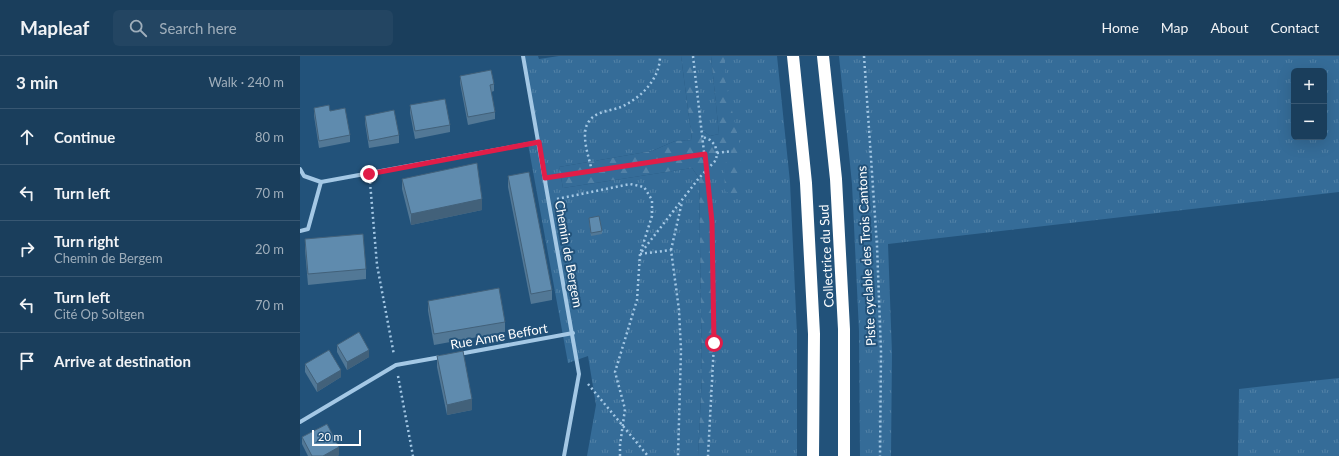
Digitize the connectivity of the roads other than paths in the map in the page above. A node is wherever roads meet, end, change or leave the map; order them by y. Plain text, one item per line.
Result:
1 (523, 56) edge
2 (793, 56) edge
3 (823, 56) edge
4 (539, 142) junction
5 (300, 169) edge
6 (321, 182) junction
7 (300, 230) edge
8 (573, 333) junction
9 (300, 422) edge
10 (564, 456) edge
11 (813, 456) edge
12 (844, 456) edge

1 - 4 street, Chemin de Bergem
2 - 11 highway, Collectrice du Sud
3 - 12 highway, Collectrice du Sud
4 - 6 street
4 - 8 street, Chemin de Bergem
5 - 6 street
6 - 7 street
8 - 9 street, Rue Anne Beffort
8 - 10 street, Chemin de Bergem

